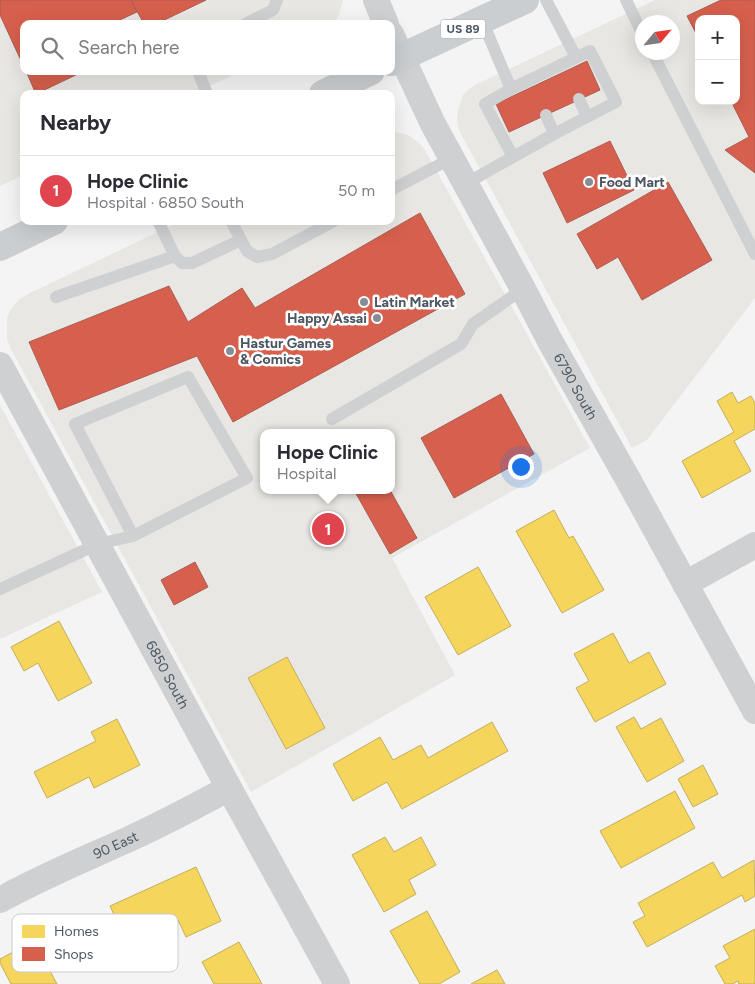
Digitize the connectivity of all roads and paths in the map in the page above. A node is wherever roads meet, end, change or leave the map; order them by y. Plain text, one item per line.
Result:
1 (277, 0) edge
2 (376, 0) edge
3 (525, 0) edge
4 (546, 0) edge
5 (626, 0) edge
6 (635, 19) edge
7 (253, 20) edge
8 (384, 20) edge
9 (482, 20) junction
10 (395, 51) edge
11 (576, 57) junction
12 (656, 60) edge
13 (200, 75) edge
14 (363, 75) edge
15 (511, 89) junction
16 (205, 90) edge
17 (331, 90) edge
18 (579, 99) dead end
19 (546, 115) dead end
20 (587, 117) junction
21 (554, 134) junction
22 (513, 157) junction
23 (452, 158) junction
24 (465, 184) junction
25 (395, 188) edge
26 (46, 225) edge
27 (160, 225) edge
28 (233, 225) edge
29 (326, 225) edge
30 (241, 240) junction
31 (0, 247) edge
32 (755, 254) edge
33 (175, 256) junction
34 (523, 289) junction
35 (56, 297) dead end
36 (0, 365) edge
37 (332, 419) dead end
38 (133, 536) junction
39 (98, 544) junction
40 (755, 545) edge
41 (685, 584) junction
42 (0, 589) edge
43 (755, 711) edge
44 (229, 788) junction
45 (0, 900) edge
46 (337, 984) edge

1 - 7 lane
2 - 8 street
3 - 9 main road, US 89
4 - 11 lane
5 - 6 lane
9 - 10 main road, US 89
9 - 15 lane
10 - 23 street, 6790 South
11 - 15 lane
11 - 20 lane
12 - 32 lane
13 - 16 lane
14 - 17 main road
15 - 22 lane
18 - 20 lane
19 - 21 lane
20 - 21 lane
21 - 22 lane
22 - 24 lane
23 - 24 street, 6790 South
23 - 25 lane
24 - 34 street, 6790 South
26 - 31 main road
27 - 33 lane
28 - 30 lane
29 - 30 lane
30 - 33 lane
33 - 35 lane
34 - 37 lane
34 - 41 street, 6790 South
36 - 39 street, 6850 South
38 - 38 lane
38 - 39 lane
39 - 42 lane
39 - 44 street, 6850 South
40 - 41 street
41 - 43 street, 6790 South
44 - 45 street, 90 East
44 - 46 street, 6850 South

